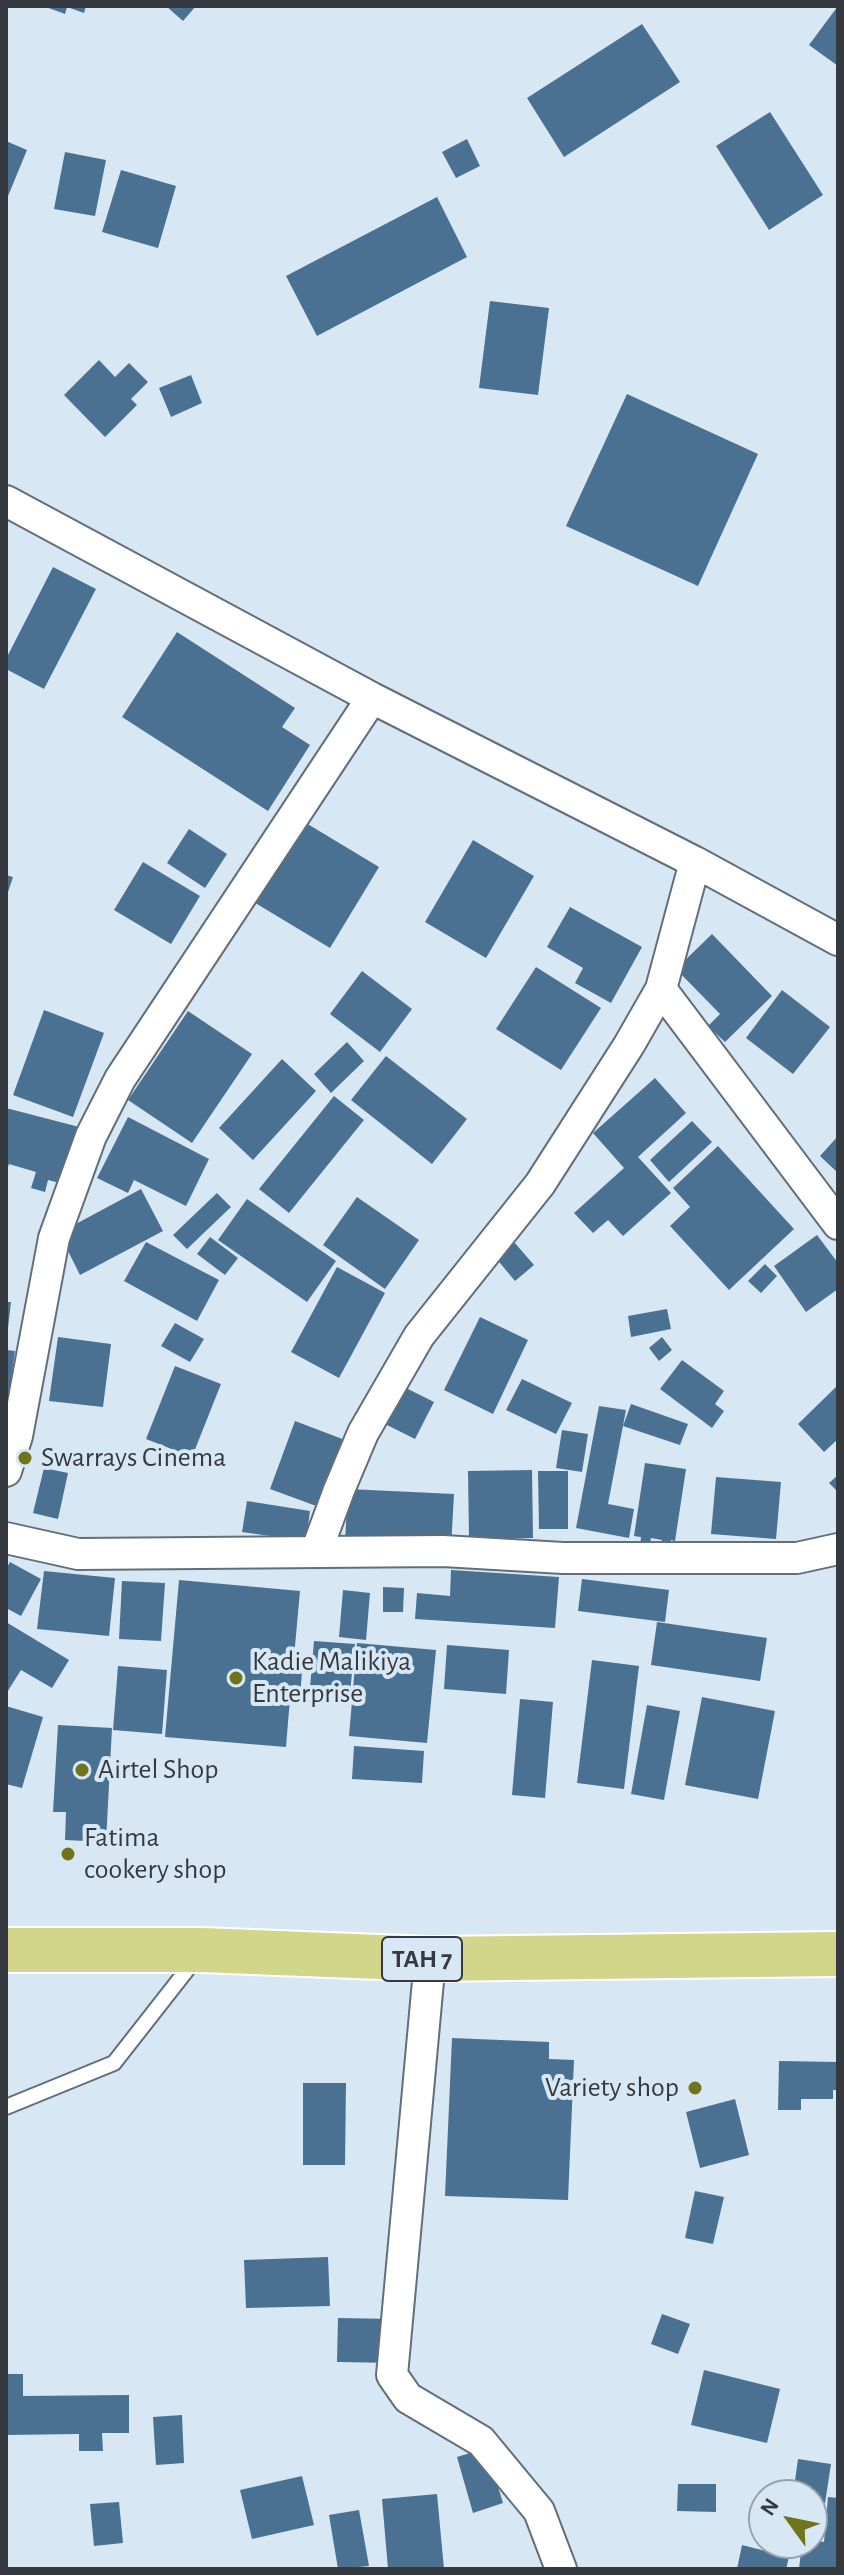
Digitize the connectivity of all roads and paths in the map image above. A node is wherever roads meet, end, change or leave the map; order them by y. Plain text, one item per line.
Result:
1 (6, 501) edge
2 (372, 698) junction
3 (695, 862) junction
4 (838, 940) edge
5 (661, 989) junction
6 (838, 1224) edge
7 (6, 1471) edge
8 (6, 1538) edge
9 (838, 1549) edge
10 (316, 1552) junction
11 (6, 1950) edge
12 (202, 1950) junction
13 (838, 1954) edge
14 (430, 1959) junction
15 (6, 2107) edge
16 (561, 2569) edge

1 - 2 street
2 - 3 street
2 - 7 street
3 - 4 street
3 - 5 street
5 - 6 street
5 - 10 street
8 - 10 street
9 - 10 street
11 - 12 highway, TAH 7
12 - 14 highway, TAH 7
12 - 15 lane
13 - 14 highway, TAH 7
14 - 16 street

